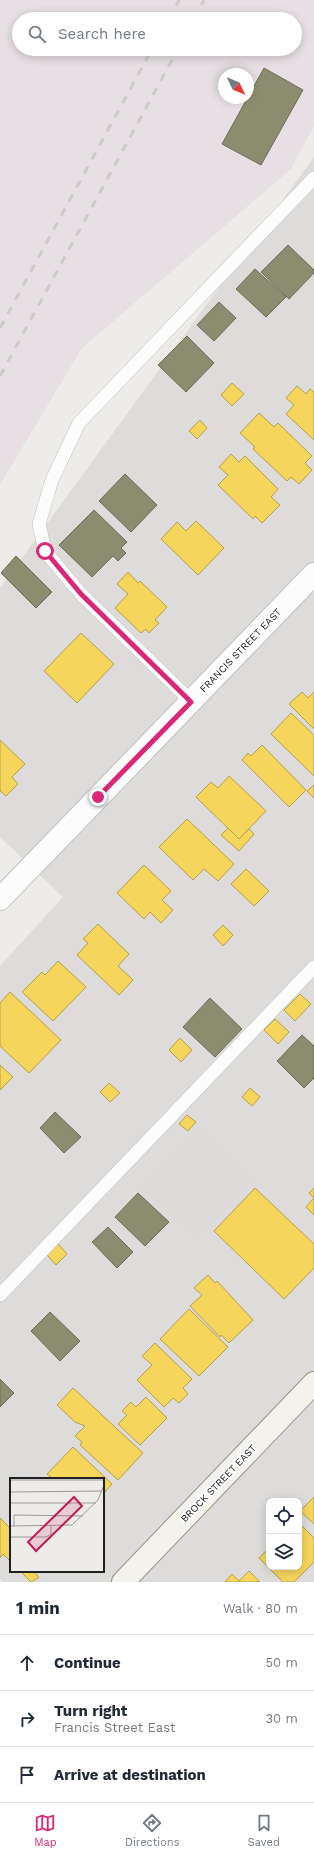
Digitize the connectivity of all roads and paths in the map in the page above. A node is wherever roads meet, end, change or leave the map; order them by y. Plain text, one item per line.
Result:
1 (314, 178) edge
2 (314, 574) edge
3 (191, 702) junction
4 (0, 899) edge
5 (314, 966) edge
6 (0, 1295) edge
7 (314, 1383) edge
8 (123, 1582) edge

1 - 3 lane
2 - 3 street, FRANCIS STREET EAST
3 - 4 street, FRANCIS STREET EAST
5 - 6 lane
7 - 8 street, BROCK STREET EAST

